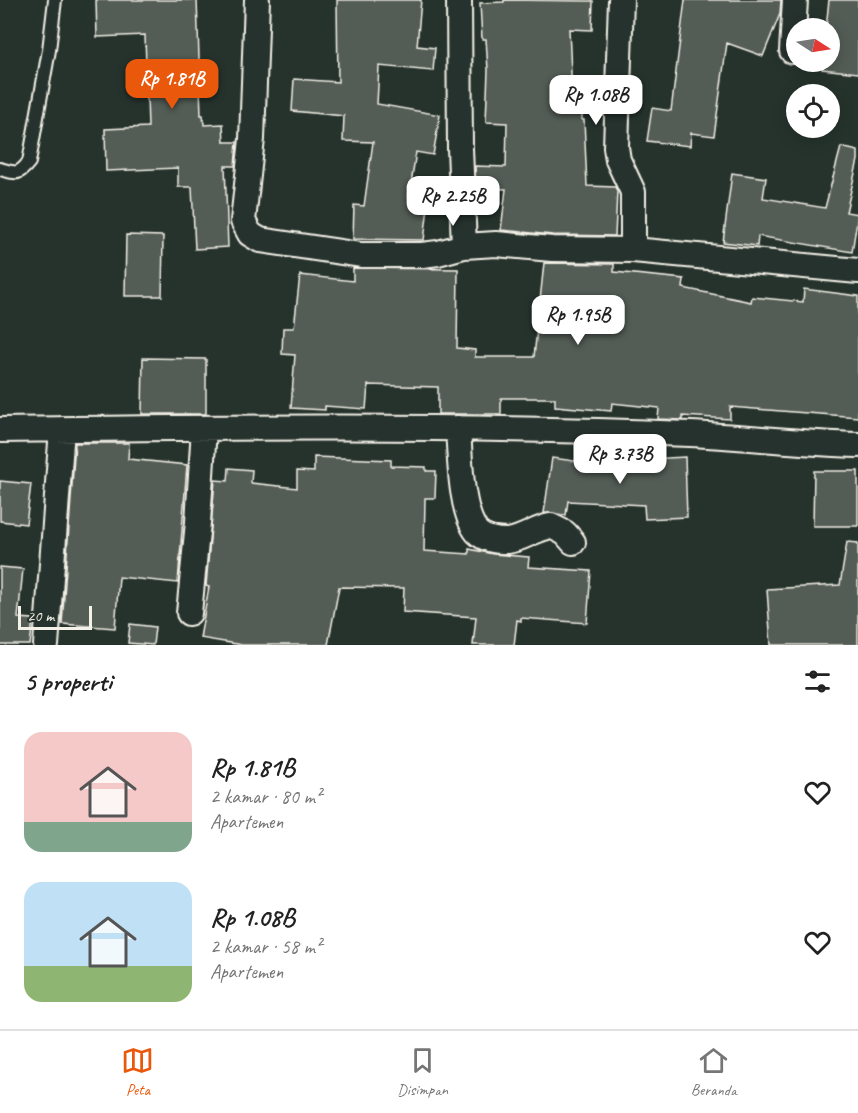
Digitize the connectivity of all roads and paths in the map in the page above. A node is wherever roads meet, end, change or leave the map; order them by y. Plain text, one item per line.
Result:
1 (55, 0) edge
2 (257, 0) edge
3 (459, 0) edge
4 (621, 0) edge
5 (795, 0) edge
6 (794, 18) edge
7 (0, 169) edge
8 (464, 246) junction
9 (633, 250) junction
10 (858, 271) edge
11 (204, 428) junction
12 (458, 428) junction
13 (62, 429) junction
14 (0, 430) edge
15 (858, 445) edge
16 (573, 542) dead end
17 (189, 613) dead end
18 (46, 645) edge

1 - 7 lane
2 - 8 street
3 - 8 street
4 - 9 street
5 - 6 street
8 - 9 street
9 - 10 street
11 - 12 street
11 - 13 street
11 - 17 street
12 - 15 street
12 - 16 street
13 - 14 street
13 - 18 street

